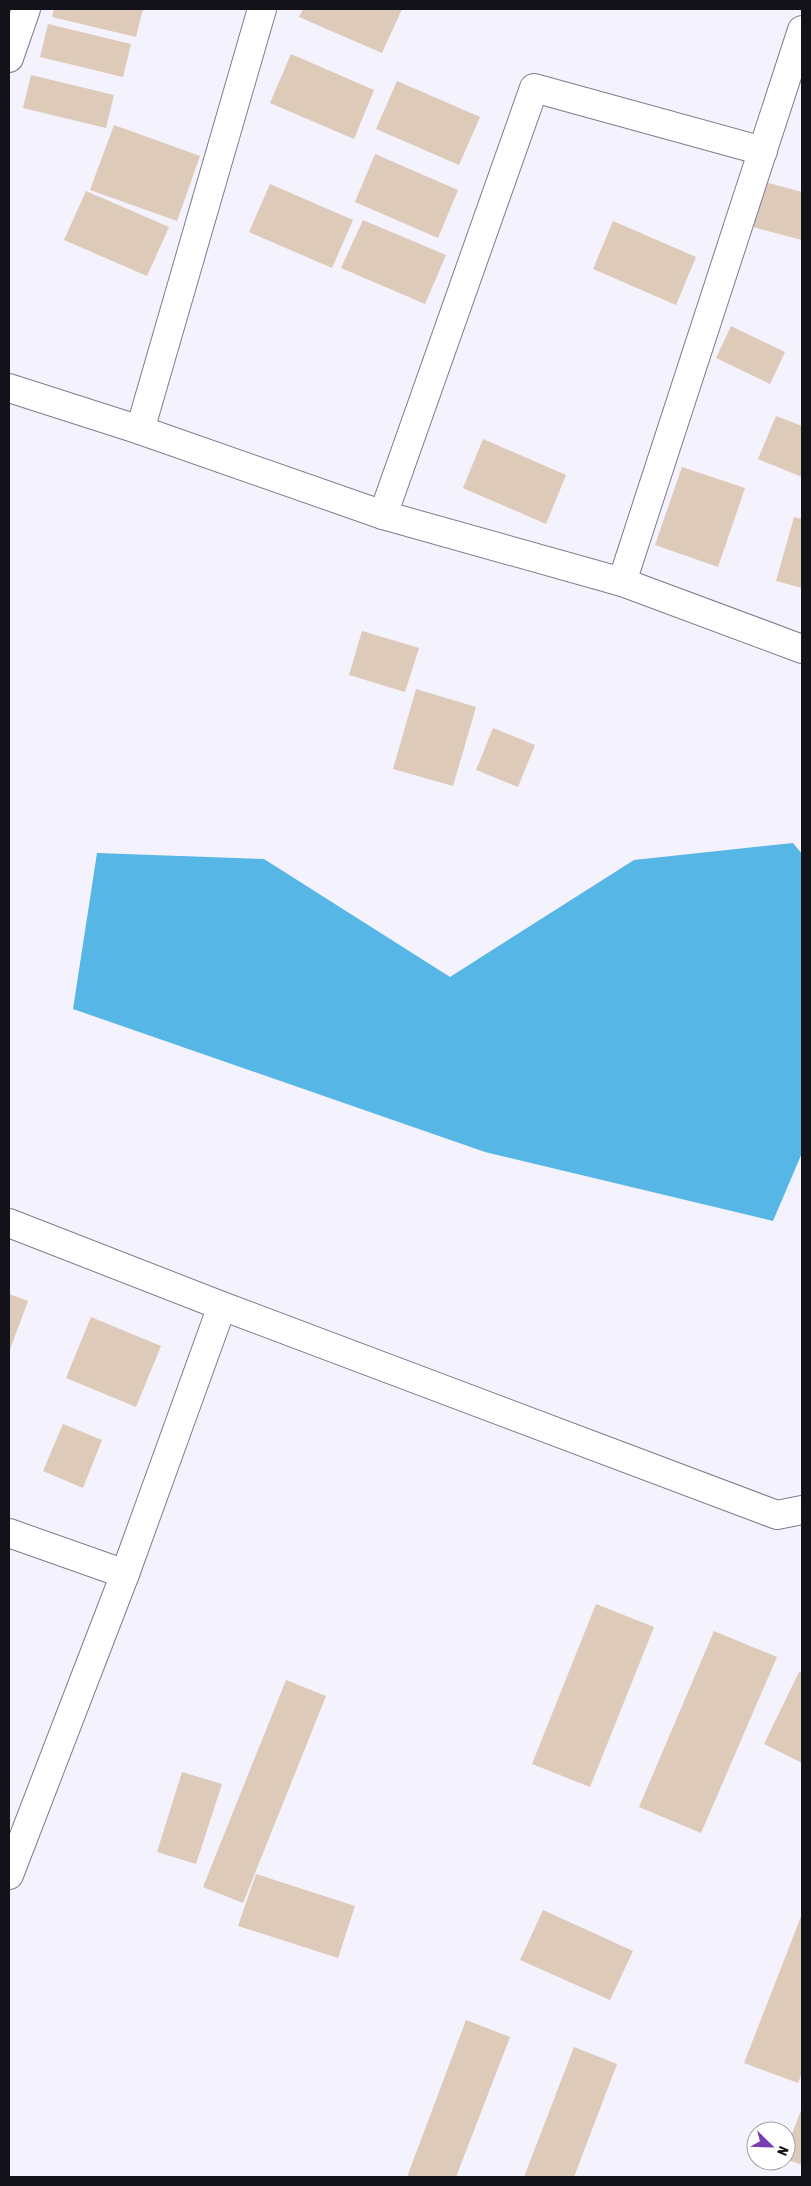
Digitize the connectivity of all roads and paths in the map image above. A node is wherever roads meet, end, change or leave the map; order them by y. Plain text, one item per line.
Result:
1 (26, 9) edge
2 (262, 9) edge
3 (802, 30) edge
4 (9, 58) edge
5 (763, 151) junction
6 (9, 388) edge
7 (140, 430) junction
8 (383, 515) junction
9 (622, 582) junction
10 (802, 648) edge
11 (9, 1223) edge
12 (222, 1306) junction
13 (802, 1510) edge
14 (9, 1533) edge
15 (125, 1574) junction
16 (9, 1875) edge

1 - 4 street
2 - 7 street
3 - 5 street
5 - 8 street
5 - 9 street
6 - 7 street
7 - 8 street
8 - 9 street
9 - 10 street
11 - 12 street
12 - 13 street
12 - 15 street
14 - 15 street
15 - 16 street

